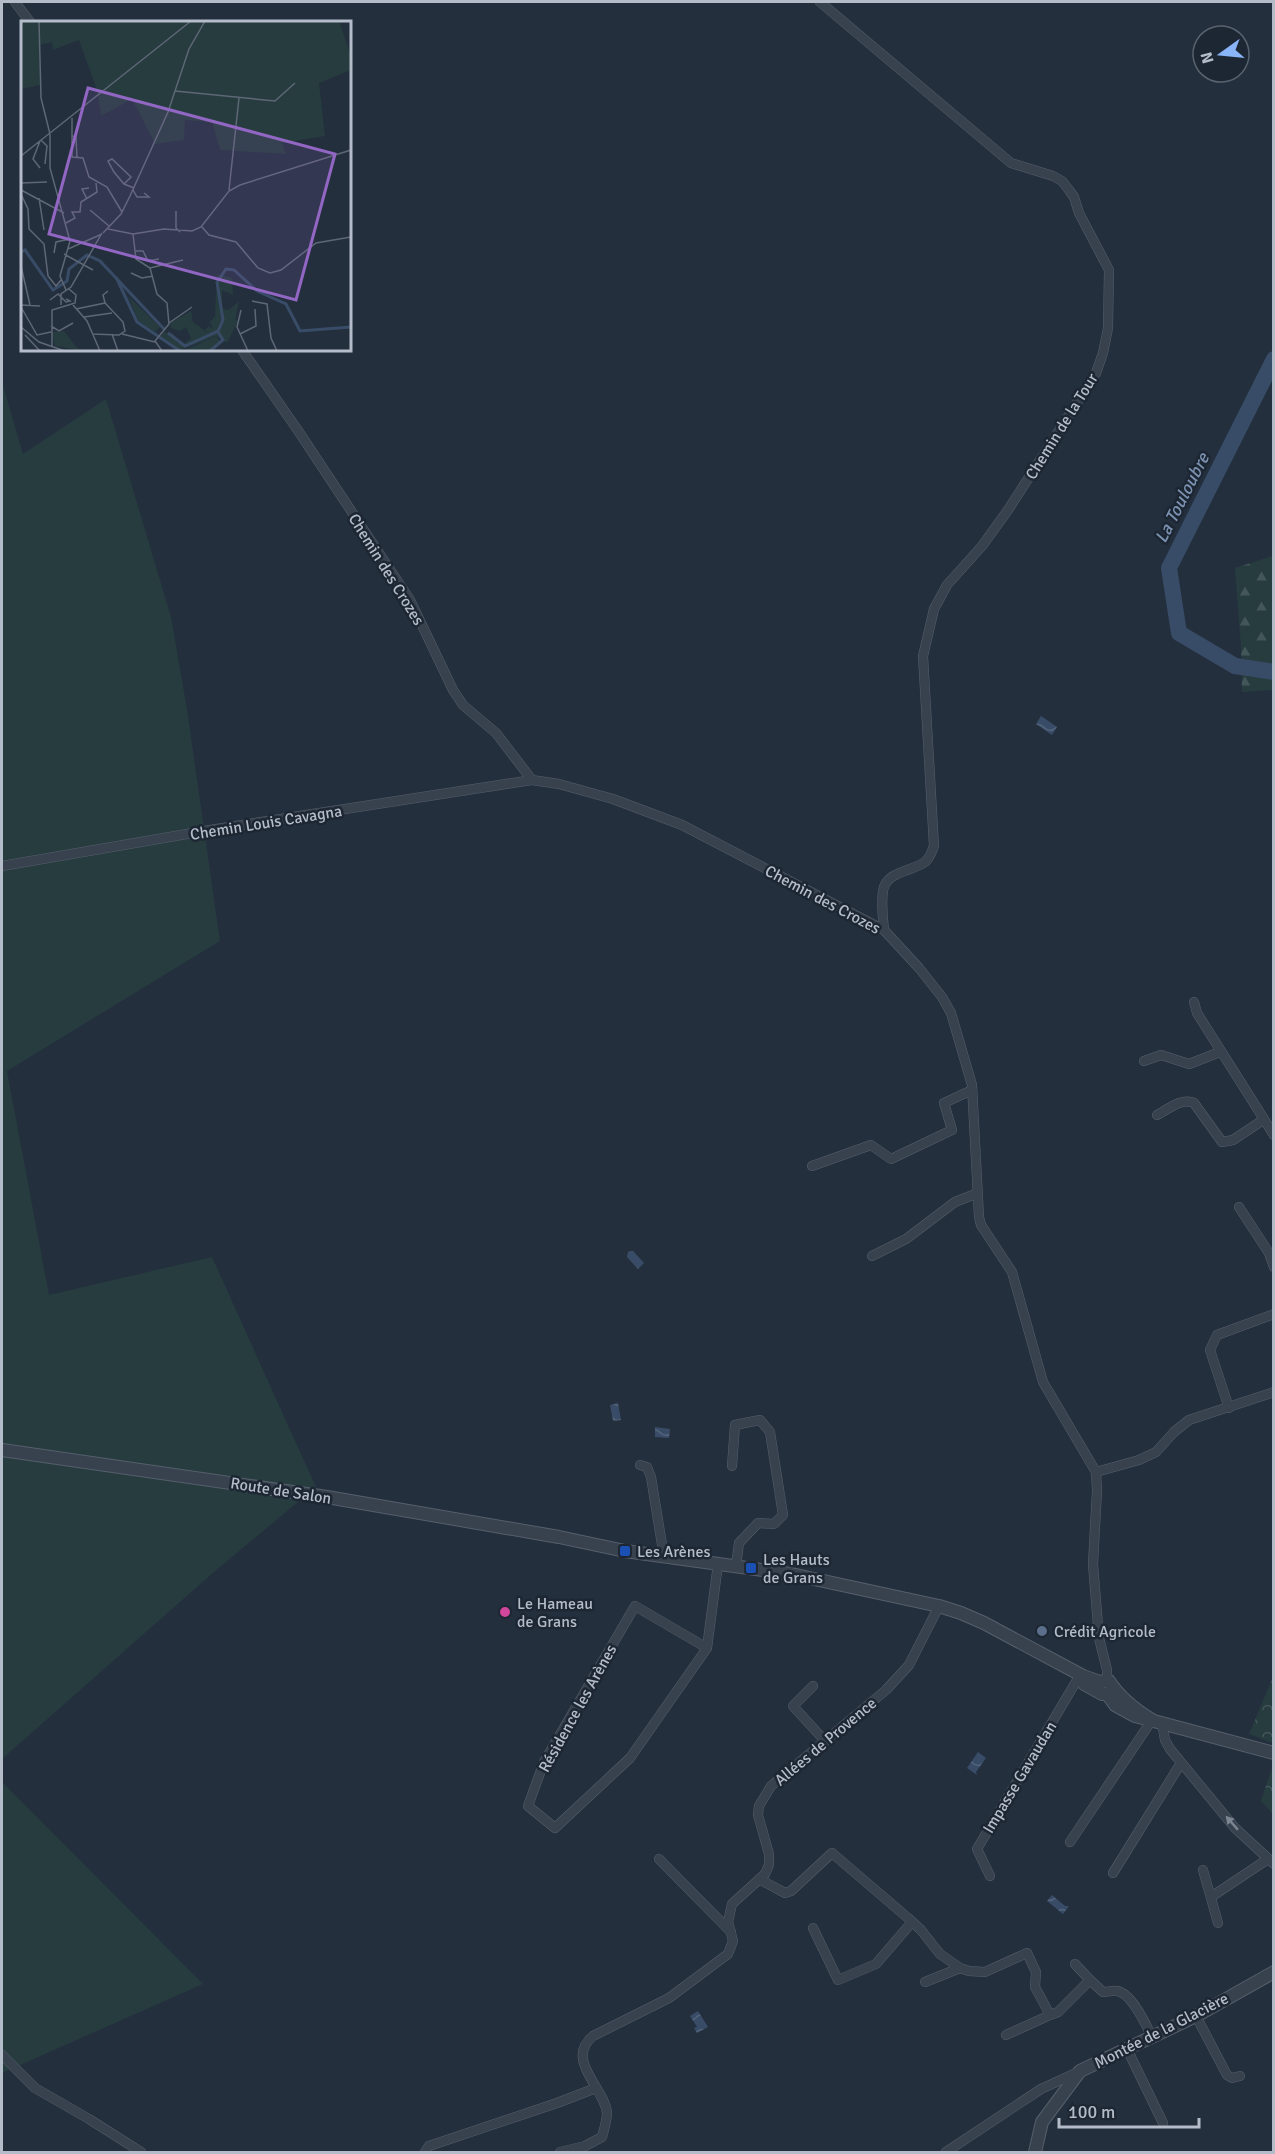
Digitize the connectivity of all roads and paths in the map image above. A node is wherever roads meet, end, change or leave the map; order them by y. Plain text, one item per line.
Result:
1 (15, 2) edge
2 (820, 2) edge
3 (29, 21) edge
4 (243, 351) edge
5 (532, 780) junction
6 (2, 866) edge
7 (884, 930) junction
8 (1194, 1002) dead end
9 (1220, 1052) junction
10 (1144, 1061) dead end
11 (972, 1090) junction
12 (1156, 1115) dead end
13 (1267, 1119) edge
14 (1274, 1136) edge
15 (812, 1166) dead end
16 (978, 1193) junction
17 (1239, 1207) dead end
18 (872, 1256) dead end
19 (1274, 1268) edge
20 (1274, 1314) edge
21 (1274, 1392) edge
22 (1228, 1407) junction
23 (2, 1450) edge
24 (640, 1465) dead end
25 (732, 1466) dead end
26 (1096, 1472) junction
27 (664, 1557) junction
28 (718, 1564) junction
29 (736, 1566) junction
30 (939, 1606) junction
31 (707, 1648) junction
32 (1048, 1657) junction
33 (1077, 1680) junction
34 (813, 1686) dead end
35 (1105, 1687) junction
36 (1157, 1721) junction
37 (825, 1741) junction
38 (1274, 1753) edge
39 (1181, 1763) junction
40 (1070, 1842) dead end
41 (659, 1859) dead end
42 (1271, 1862) edge
43 (1203, 1870) dead end
44 (1113, 1873) dead end
45 (990, 1876) dead end
46 (759, 1879) junction
47 (1211, 1897) junction
48 (912, 1922) junction
49 (1218, 1923) dead end
50 (813, 1928) dead end
51 (733, 1934) junction
52 (1075, 1964) dead end
53 (960, 1968) junction
54 (1273, 1973) edge
55 (1090, 1980) junction
56 (925, 1982) dead end
57 (1050, 2015) junction
58 (1196, 2016) junction
59 (1006, 2035) dead end
60 (1152, 2037) junction
61 (1127, 2049) junction
62 (2, 2055) edge
63 (1080, 2071) junction
64 (1227, 2075) junction
65 (1240, 2076) dead end
66 (1217, 2079) dead end
67 (596, 2088) junction
68 (1163, 2123) dead end
69 (141, 2152) edge
70 (424, 2152) edge
71 (560, 2152) edge
72 (946, 2152) edge
73 (1035, 2152) edge

1 - 3 street
2 - 7 street, Chemin de la Tour
4 - 5 street, Chemin des Crozes
5 - 6 street, Chemin Louis Cavagna
5 - 7 street, Chemin des Crozes
7 - 11 street, Chemin des Crozes
8 - 9 street
9 - 10 street
9 - 13 street
11 - 15 street
11 - 16 street, Chemin des Crozes
12 - 13 street
13 - 14 street
16 - 18 street
16 - 26 street, Chemin des Crozes
17 - 19 street
20 - 22 street
21 - 22 street
22 - 26 street
23 - 27 street, Route de Salon
24 - 27 street
25 - 29 street
26 - 35 street, Chemin des Crozes
27 - 28 street, Route de Salon
28 - 29 street, Route de Salon
28 - 31 street, Résidence les Arènes
29 - 30 street, Route de Salon
30 - 32 street, Route de Salon
30 - 37 street, Allées de Provence
31 - 31 street, Résidence les Arènes
32 - 33 street
32 - 35 street
33 - 35 street
33 - 45 street, Impasse Gavaudan
34 - 37 street
35 - 36 street
36 - 38 street
36 - 39 street
36 - 40 street
37 - 46 street, Allées de Provence
42 -> 39 street
39 - 44 street
41 - 51 street
42 - 47 street
43 - 47 street
46 - 48 street
46 - 51 street, Allées de Provence
47 - 49 street
48 - 50 street
48 - 53 street
51 - 67 street, Allées de Provence
52 - 55 street
53 - 56 street
53 - 57 street
54 - 58 street, Montée de la Glacière
55 - 57 street
55 - 60 street
57 - 59 street
58 - 60 street, Montée de la Glacière
58 - 64 street
60 - 61 street, Montée de la Glacière
61 - 63 street, Montée de la Glacière
61 - 68 street
62 - 69 street
63 - 72 street
63 - 73 street
64 - 65 street
64 - 66 street
67 - 70 street
67 - 71 street, Allées de Provence

